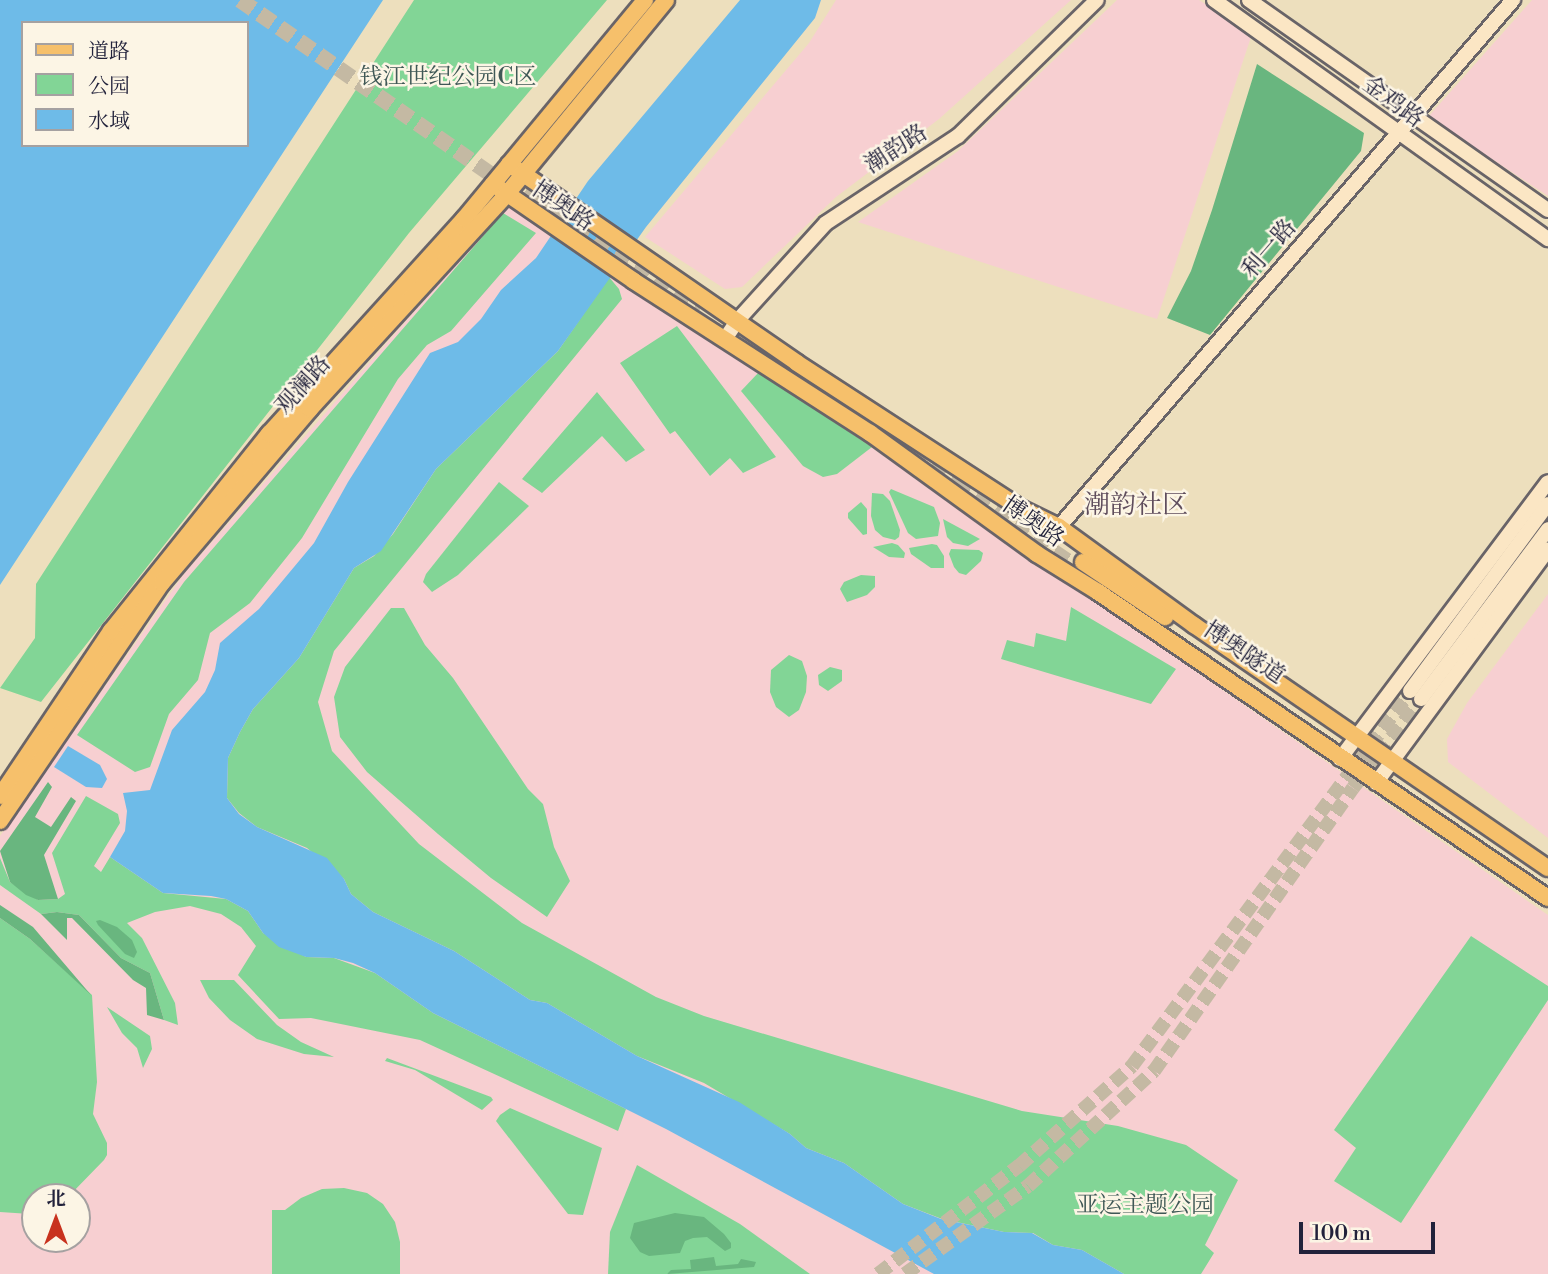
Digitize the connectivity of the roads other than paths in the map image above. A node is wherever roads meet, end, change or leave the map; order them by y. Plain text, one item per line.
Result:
1 (645, 0) edge
2 (666, 0) edge
3 (1097, 0) edge
4 (1214, 0) edge
5 (1248, 0) edge
6 (1513, 0) edge
7 (1413, 118) junction
8 (1399, 135) junction
9 (509, 164) junction
10 (524, 173) junction
11 (493, 184) junction
12 (506, 195) junction
13 (1548, 210) edge
14 (1548, 239) edge
15 (737, 321) junction
16 (725, 340) junction
17 (1548, 482) edge
18 (1548, 505) edge
19 (1059, 527) junction
20 (1548, 529) edge
21 (1548, 550) edge
22 (150, 591) junction
23 (1254, 666) junction
24 (1358, 737) junction
25 (1343, 755) junction
26 (1392, 761) junction
27 (1376, 783) junction
28 (0, 796) edge
29 (0, 821) edge
30 (1548, 868) edge
31 (1548, 898) edge

1 - 9 main road, 观澜路
2 - 10 main road, 观澜路
3 - 15 main road, 潮韵路
4 - 8 main road, 金鸡路
5 - 7 main road, 金鸡路
6 - 7 main road, 利一路
7 - 8 main road, 利一路
7 - 13 main road, 金鸡路
8 - 14 main road, 金鸡路
8 - 19 main road, 利一路
9 - 10 main road, 博奥路
9 - 11 main road, 观澜路
10 - 12 main road, 观澜路
10 - 15 main road, 博奥路
11 - 12 main road, 博奥路
11 - 22 main road, 观澜路
12 - 16 main road, 博奥路
12 - 22 main road, 观澜路
15 - 16 main road, 潮韵路
15 - 19 main road, 博奥路
16 - 25 main road, 博奥路
17 - 24 main road
18 - 20 main road
19 - 23 main road, 博奥路
21 - 26 main road
22 - 28 main road, 观澜路
22 - 29 main road, 观澜路
23 - 24 main road, 博奥路
23 - 25 main road, 博奥隧道
24 - 25 main road
24 - 26 main road, 博奥路
25 - 27 main road, 博奥路
26 - 27 main road
26 - 30 main road, 博奥路
27 - 31 main road, 博奥路

